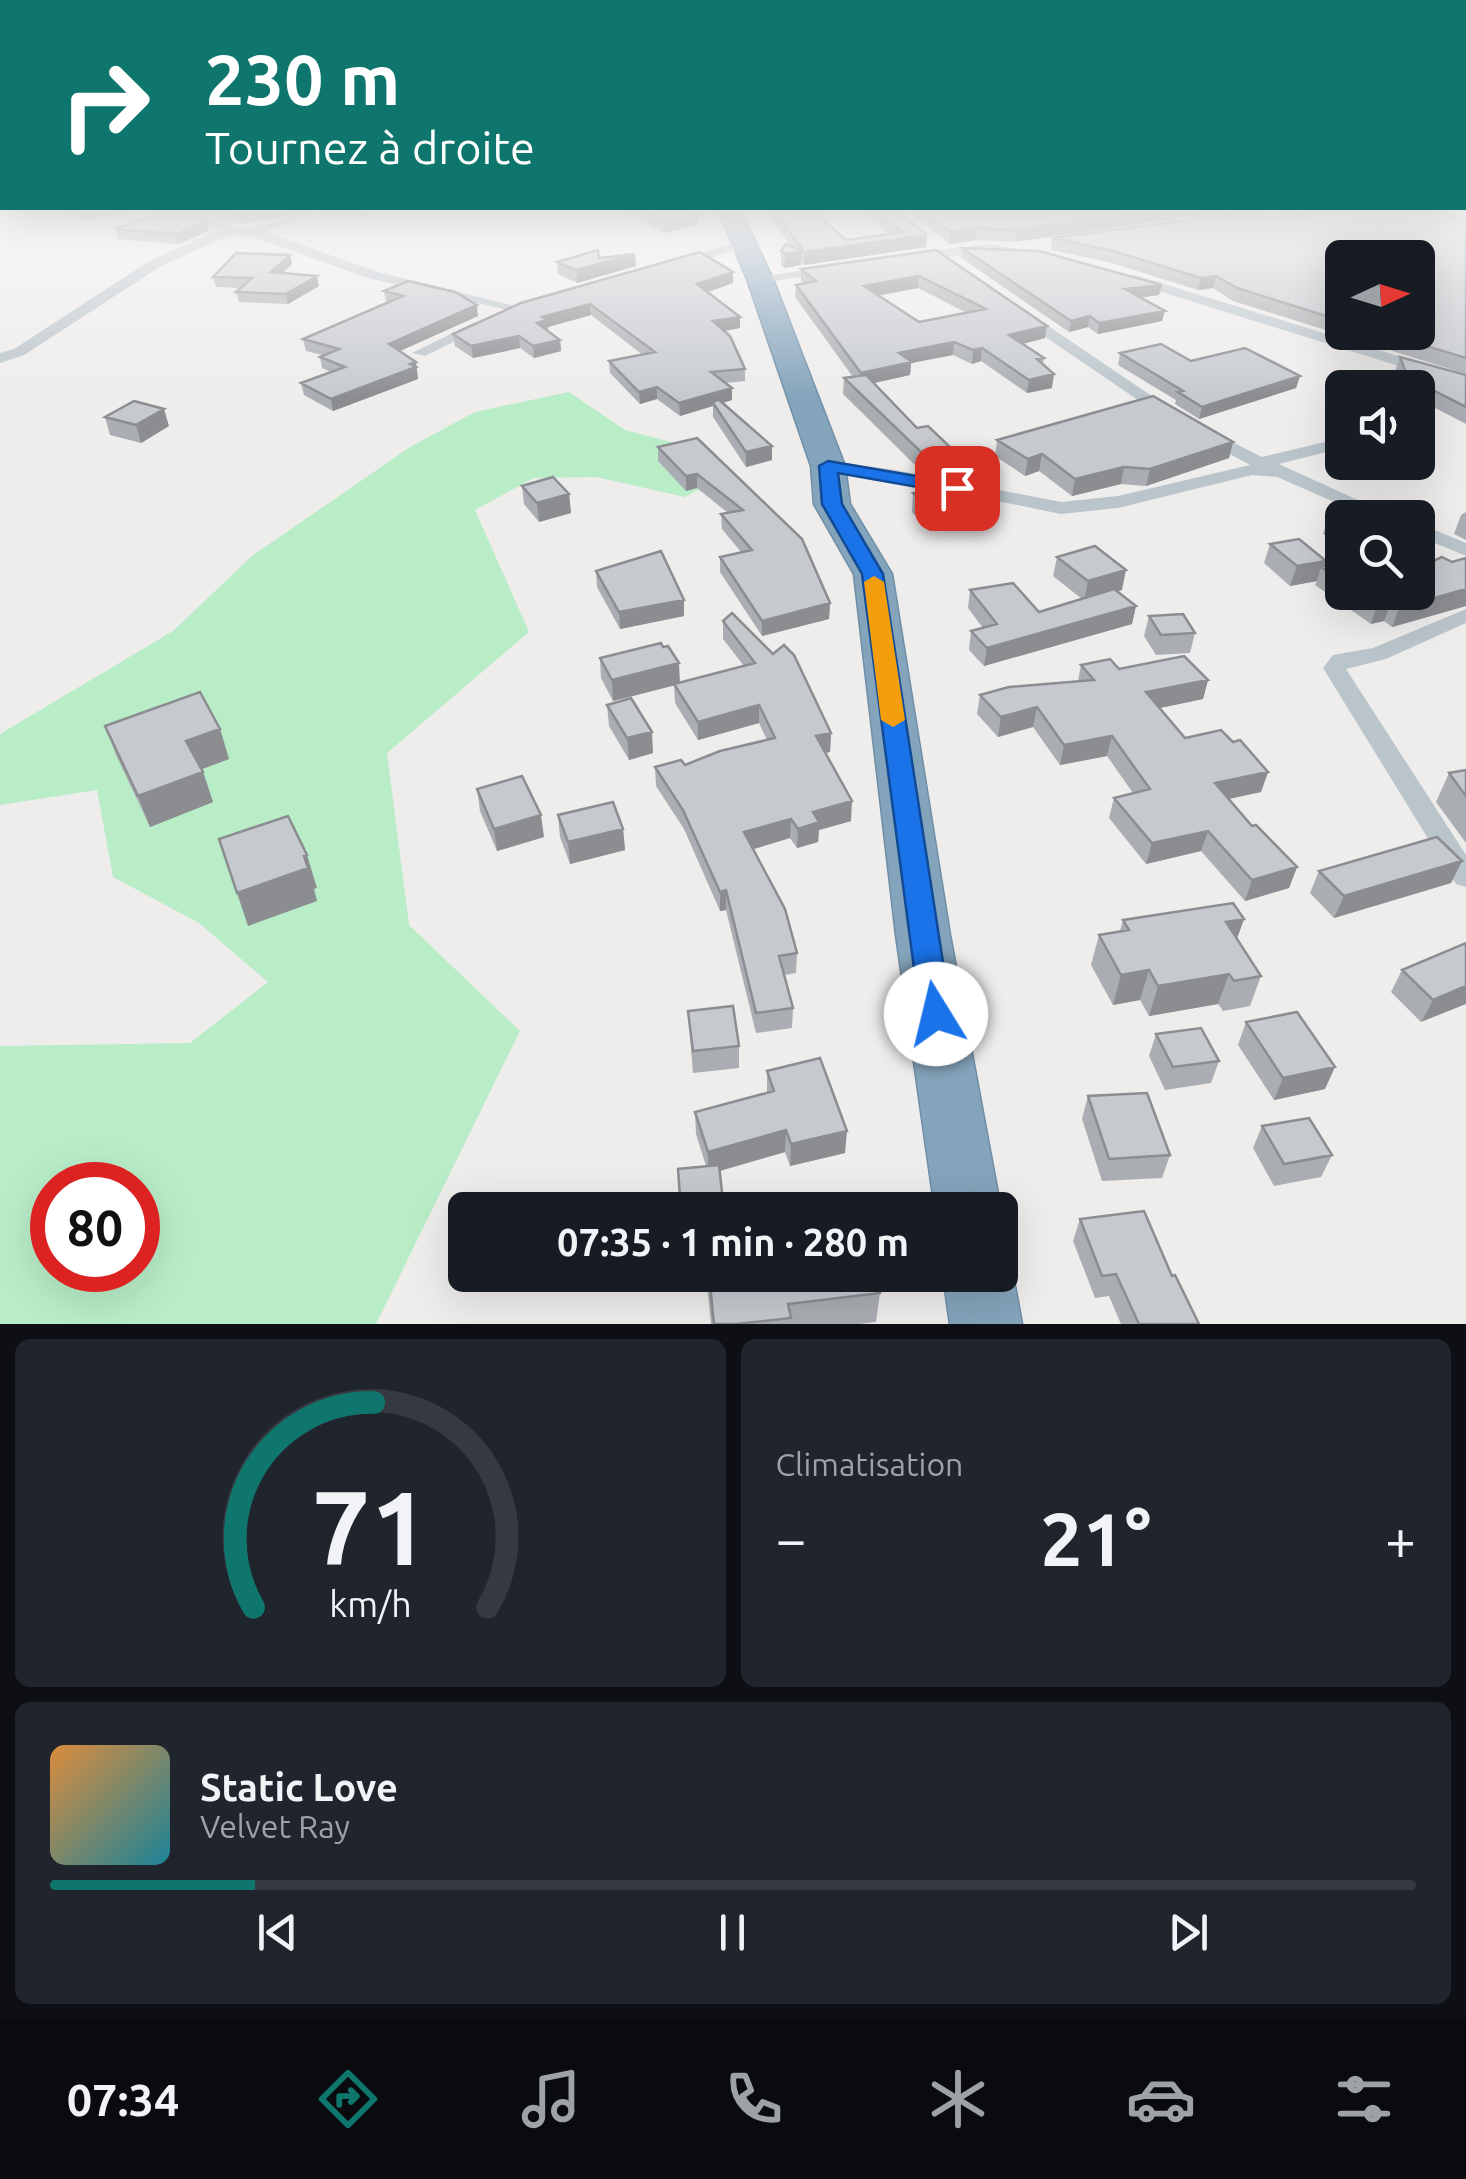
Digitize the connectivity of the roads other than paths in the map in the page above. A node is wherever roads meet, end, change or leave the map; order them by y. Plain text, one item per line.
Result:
1 (139, 274) edge
2 (370, 274) edge
3 (756, 274) edge
4 (1120, 274) edge
5 (1000, 298) edge
6 (420, 353) dead end
7 (0, 358) edge
8 (1466, 382) edge
9 (1178, 419) edge
10 (1194, 428) edge
11 (1325, 448) edge
12 (1258, 462) junction
13 (828, 466) junction
14 (1288, 473) junction
15 (1348, 500) edge
16 (1435, 537) edge
17 (1466, 550) edge
18 (1466, 615) edge
19 (1466, 877) edge
20 (965, 1192) edge
21 (981, 1292) edge
22 (986, 1324) edge

1 - 7 street
2 - 6 street
3 - 13 highway
4 - 8 street
5 - 9 street
10 - 12 street
11 - 12 street
12 - 14 street
13 - 14 street
13 - 20 highway
14 - 15 street
16 - 17 street
18 - 19 street
21 - 22 highway

